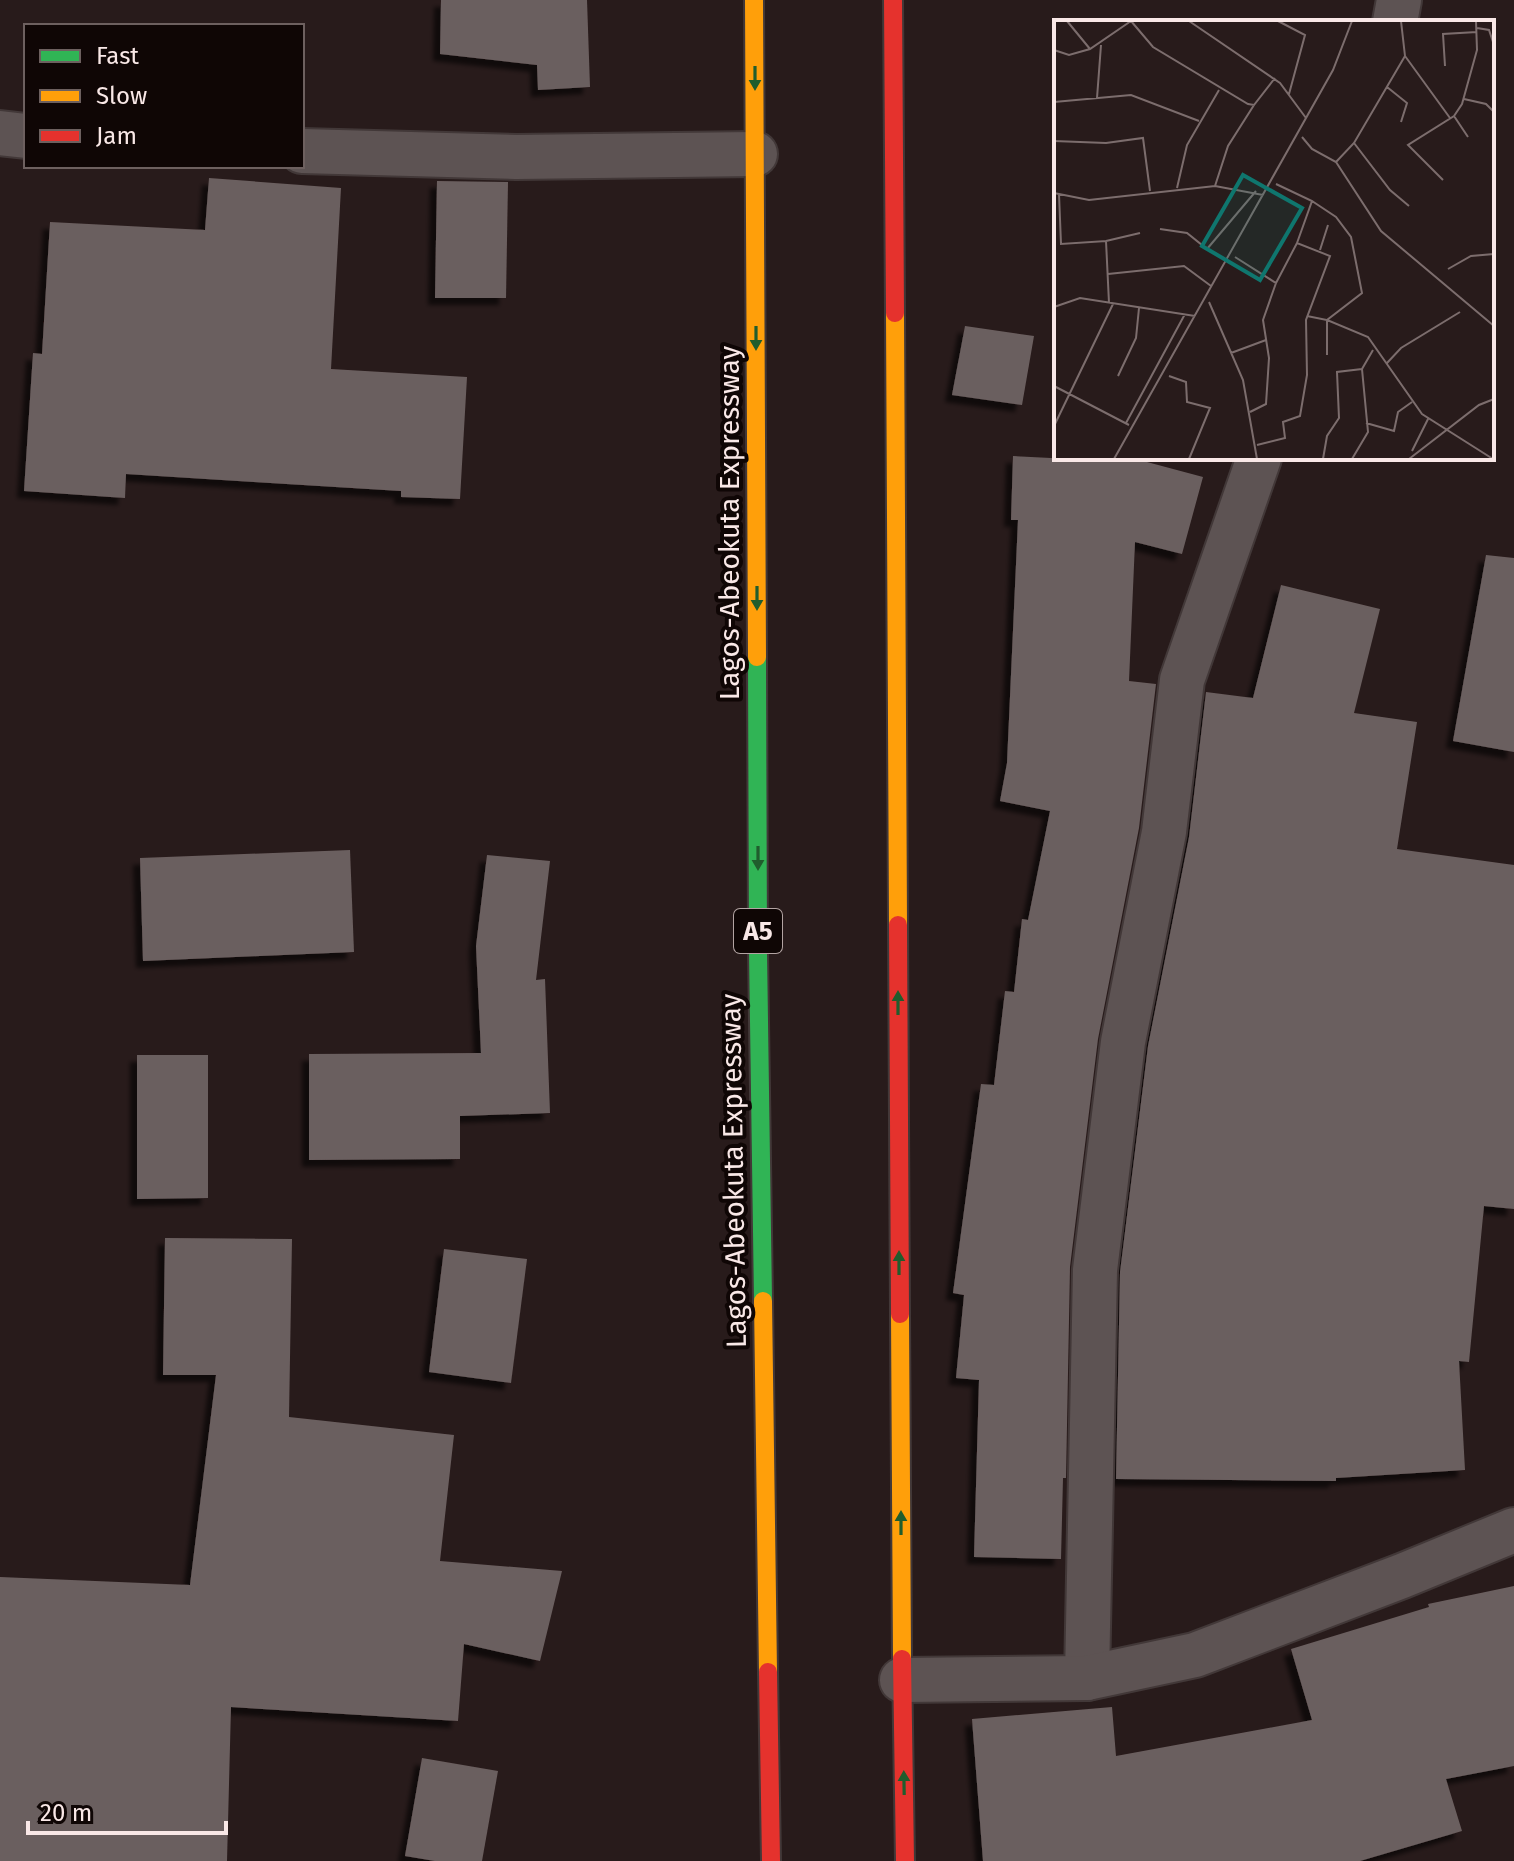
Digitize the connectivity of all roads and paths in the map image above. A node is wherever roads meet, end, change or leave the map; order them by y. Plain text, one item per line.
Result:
1 (754, 0) edge
2 (893, 0) edge
3 (1399, 0) edge
4 (1395, 20) edge
5 (0, 133) edge
6 (24, 136) edge
7 (304, 151) edge
8 (755, 154) junction
9 (1258, 460) edge
10 (1514, 1530) edge
11 (1087, 1678) junction
12 (902, 1680) junction
13 (771, 1861) edge
14 (905, 1861) edge

1 -> 8 highway, Lagos-Abeokuta Expressway / A5
12 -> 2 highway
3 - 4 street
5 - 6 street
7 - 8 street
8 -> 13 highway, Lagos-Abeokuta Expressway / A5
9 - 11 street
10 - 11 street
11 - 12 street
14 -> 12 highway

